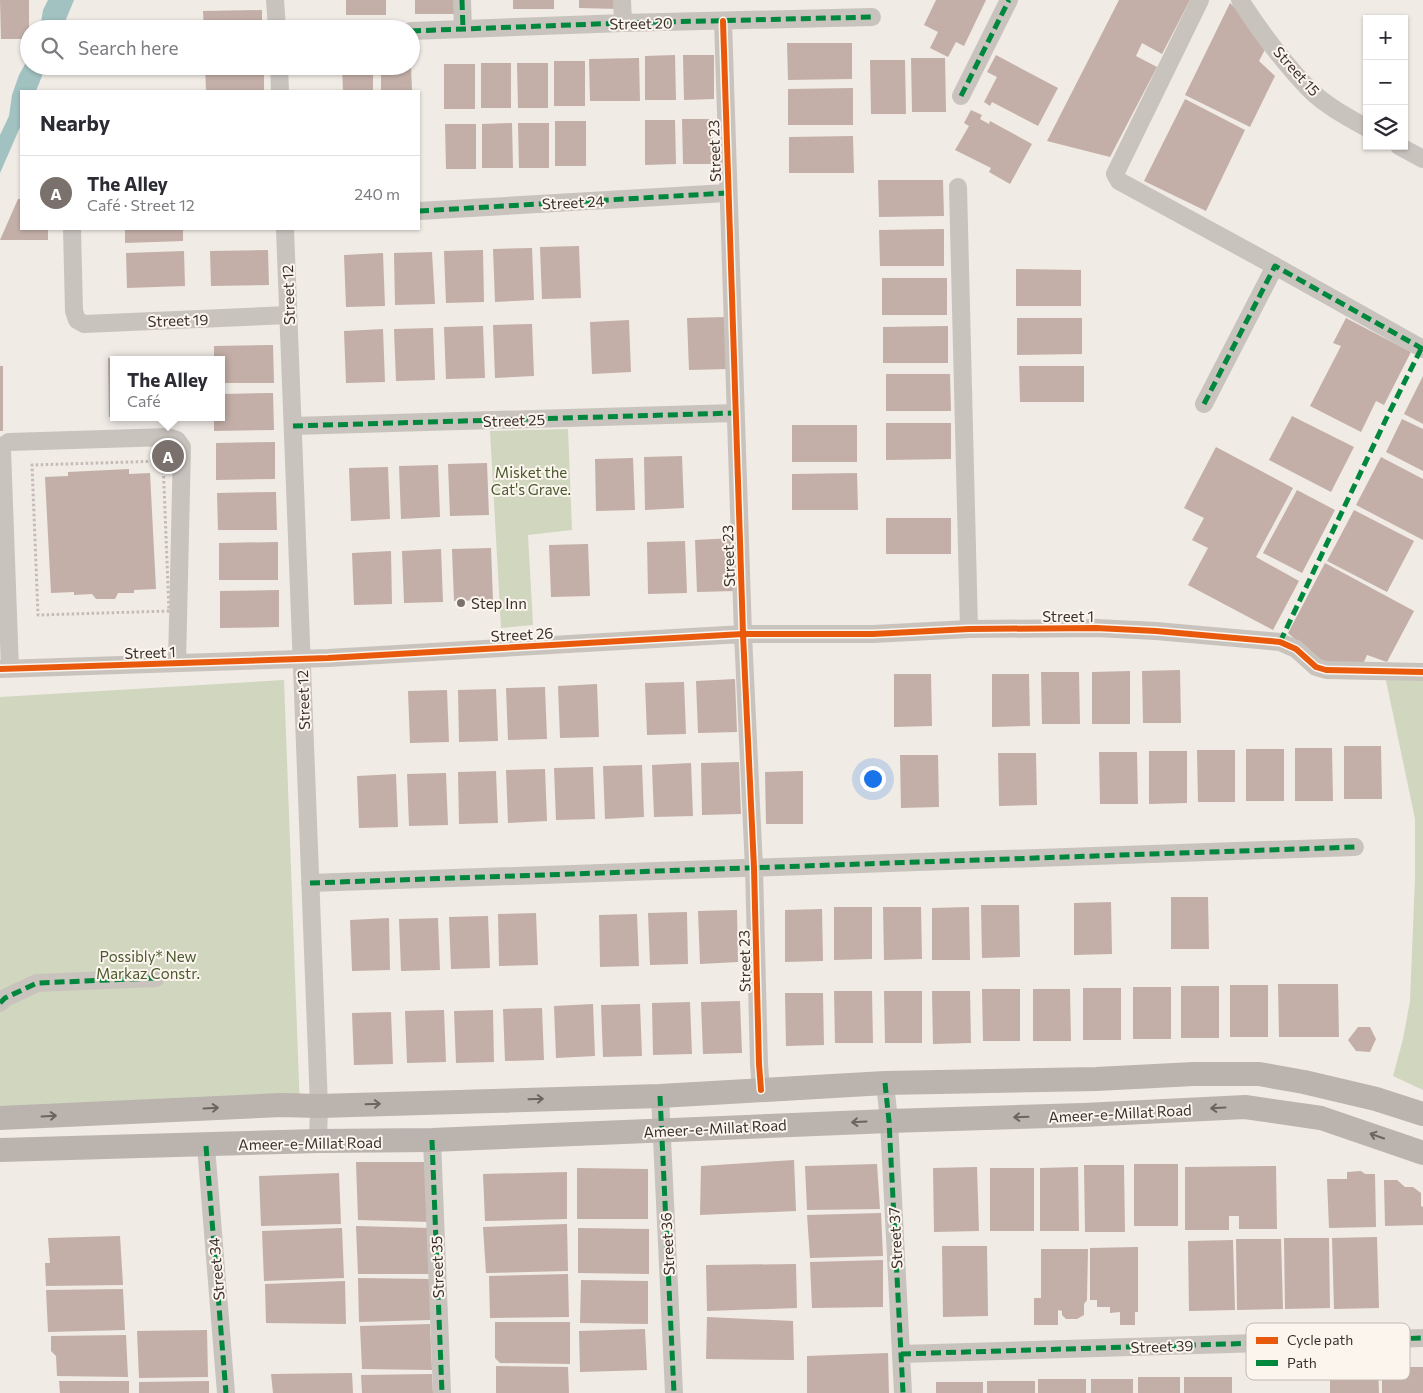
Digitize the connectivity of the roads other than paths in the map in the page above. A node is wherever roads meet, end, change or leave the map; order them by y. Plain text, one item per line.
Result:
1 (275, 0) edge
2 (462, 0) edge
3 (622, 0) edge
4 (1009, 0) edge
5 (1200, 0) edge
6 (1240, 0) edge
7 (872, 17) dead end
8 (276, 20) edge
9 (723, 21) junction
10 (623, 23) junction
11 (463, 29) junction
12 (420, 31) edge
13 (279, 75) edge
14 (280, 90) edge
15 (961, 96) dead end
16 (1363, 126) edge
17 (1407, 150) edge
18 (1423, 158) edge
19 (958, 187) dead end
20 (727, 193) junction
21 (420, 211) edge
22 (72, 230) edge
23 (285, 230) edge
24 (1275, 266) junction
25 (288, 315) junction
26 (1423, 350) edge
27 (1204, 404) dead end
28 (735, 413) junction
29 (293, 426) junction
30 (969, 629) junction
31 (743, 634) junction
32 (301, 658) junction
33 (177, 663) junction
34 (5, 669) edge
35 (1423, 672) edge
36 (1355, 847) dead end
37 (754, 868) junction
38 (310, 883) junction
39 (156, 978) dead end
40 (0, 1003) edge
41 (885, 1083) junction
42 (761, 1090) junction
43 (660, 1096) junction
44 (319, 1106) junction
45 (1423, 1114) edge
46 (0, 1118) edge
47 (889, 1121) junction
48 (661, 1131) junction
49 (432, 1140) junction
50 (318, 1141) junction
51 (206, 1146) junction
52 (0, 1150) edge
53 (1423, 1153) edge
54 (1410, 1338) edge
55 (1423, 1338) edge
56 (1246, 1343) edge
57 (900, 1354) junction
58 (226, 1393) edge
59 (442, 1393) edge
60 (674, 1393) edge
61 (903, 1393) edge

1 - 8 street
2 - 11 street
3 - 10 street
4 - 15 street
5 - 24 street
6 - 16 street, Street 15
7 - 9 street, Street 20
9 - 10 street, Street 20
9 - 20 street, Street 23
10 - 11 street, Street 20
11 - 12 street, Street 20
13 - 14 street
17 - 18 street
19 - 30 street
20 - 21 street, Street 24
20 - 28 street, Street 23
22 - 25 street, Street 19
23 - 25 street, Street 12
24 - 26 street
24 - 27 street
25 - 29 street, Street 12
28 - 29 street, Street 25
28 - 31 street, Street 23
29 - 32 street, Street 12
30 - 31 street, Street 1
30 - 35 street, Street 1
31 - 32 street, Street 26
31 - 37 street, Street 23
32 - 33 street, Street 1
32 - 38 street, Street 12
33 - 34 street, Street 1
33 - 34 street
36 - 37 street
37 - 38 street
37 - 42 street, Street 23
38 - 44 street, Street 12
39 - 40 street
41 - 42 main road
41 - 45 main road
41 - 47 street, Street 37
42 - 43 main road
44 -> 43 main road
43 - 48 street, Street 36
46 -> 44 main road
44 - 50 street, Street 12
47 -> 48 main road, Ameer-e-Millat Road
53 -> 47 main road, Ameer-e-Millat Road
47 - 57 street, Street 37
48 - 49 main road, Ameer-e-Millat Road
48 - 60 street, Street 36
49 - 50 main road, Ameer-e-Millat Road
49 - 59 street, Street 35
50 - 51 main road, Ameer-e-Millat Road
51 - 52 main road, Ameer-e-Millat Road
51 - 58 street, Street 34
54 - 55 street, Street 39
56 - 57 street, Street 39
57 - 61 street, Street 37

